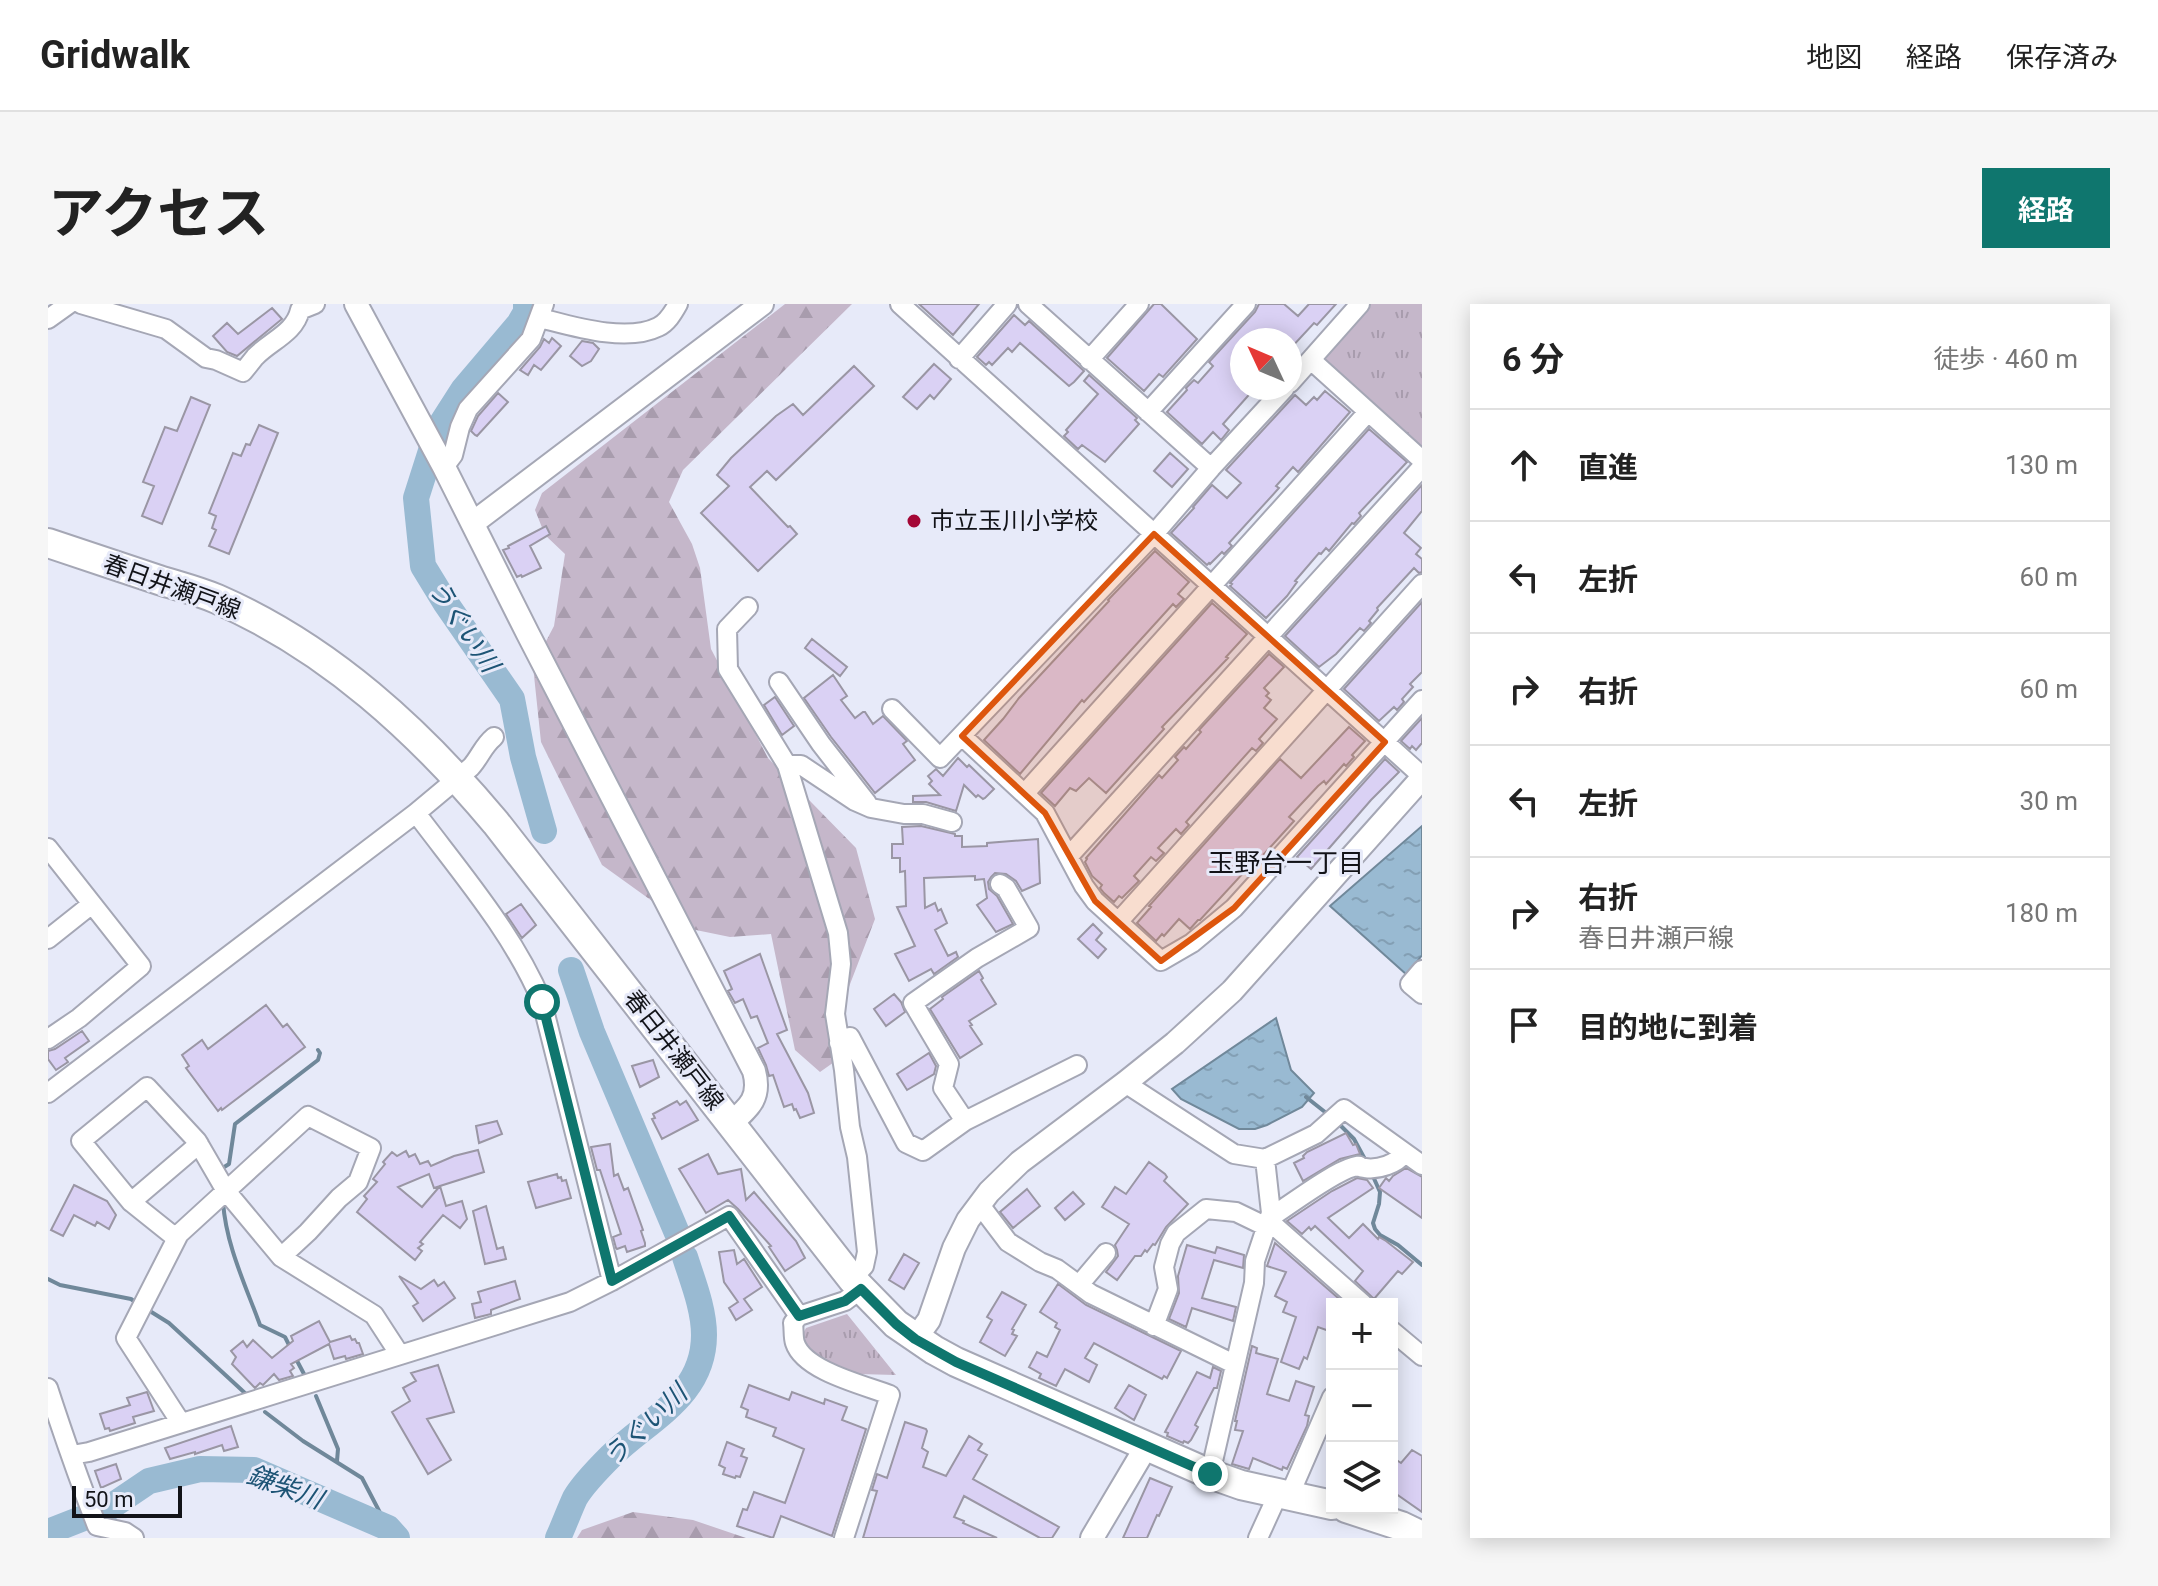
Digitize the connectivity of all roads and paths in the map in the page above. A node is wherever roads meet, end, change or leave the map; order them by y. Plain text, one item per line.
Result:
1 (69, 304) edge
2 (81, 304) edge
3 (315, 304) edge
4 (356, 304) edge
5 (678, 304) edge
6 (762, 304) edge
7 (900, 304) edge
8 (1007, 304) edge
9 (1028, 304) edge
10 (1139, 304) edge
11 (1246, 304) edge
12 (1359, 304) edge
13 (542, 311) edge
14 (48, 319) edge
15 (959, 359) junction
16 (1089, 360) junction
17 (1311, 360) junction
18 (1302, 370) edge
19 (1274, 400) edge
20 (1148, 412) junction
21 (1368, 412) junction
22 (1422, 460) edge
23 (444, 467) junction
24 (1422, 467) edge
25 (1211, 468) junction
26 (473, 523) junction
27 (1154, 534) junction
28 (48, 543) edge
29 (1422, 584) edge
30 (1211, 586) junction
31 (748, 607) dead end
32 (1268, 637) junction
33 (779, 682) dead end
34 (1327, 689) junction
35 (1422, 700) edge
36 (892, 709) dead end
37 (962, 736) junction
38 (494, 737) dead end
39 (1385, 742) junction
40 (787, 765) junction
41 (1422, 777) edge
42 (459, 779) junction
43 (1025, 793) junction
44 (871, 808) junction
45 (416, 813) junction
46 (952, 822) dead end
47 (48, 848) edge
48 (1069, 856) junction
49 (1000, 884) dead end
50 (92, 904) junction
51 (1119, 921) junction
52 (48, 939) edge
53 (1422, 970) edge
54 (1422, 994) edge
55 (48, 1039) edge
56 (839, 1043) junction
57 (1077, 1065) dead end
58 (1125, 1083) junction
59 (48, 1093) edge
60 (965, 1121) junction
61 (731, 1123) junction
62 (199, 1144) junction
63 (1405, 1153) junction
64 (1265, 1159) junction
65 (1422, 1165) edge
66 (226, 1191) junction
67 (131, 1202) junction
68 (980, 1205) junction
69 (1269, 1220) junction
70 (176, 1238) junction
71 (1106, 1253) dead end
72 (281, 1257) junction
73 (612, 1281) junction
74 (856, 1284) junction
75 (1079, 1285) junction
76 (1356, 1298) edge
77 (799, 1316) junction
78 (1154, 1326) junction
79 (1398, 1336) edge
80 (915, 1339) junction
81 (400, 1355) junction
82 (1422, 1356) edge
83 (1234, 1364) junction
84 (48, 1388) edge
85 (1326, 1409) edge
86 (181, 1423) junction
87 (1146, 1447) junction
88 (72, 1455) junction
89 (1210, 1474) junction
90 (1284, 1493) junction
91 (1326, 1504) edge
92 (1364, 1514) edge
93 (1422, 1536) edge
94 (134, 1538) edge
95 (844, 1538) edge
96 (1092, 1538) edge
97 (1258, 1538) edge

1 - 14 street
2 - 3 street
4 - 23 street
5 - 13 street
6 - 26 street
7 - 15 street
8 - 15 street
9 - 16 street
10 - 16 street
11 - 20 street
12 - 17 street
13 - 23 street
15 - 27 street
16 - 20 street
17 - 18 street
17 - 21 street
19 - 25 street
20 - 25 street
21 - 22 street
21 - 30 street
23 - 26 street
24 - 32 street
25 - 27 street
26 - 61 street
27 - 30 street
27 - 37 street
28 - 42 main road, 春日井瀬戸線
29 - 34 street
30 - 32 street
30 - 43 street
31 - 40 street
32 - 34 street
32 - 48 street
33 - 44 street
34 - 39 street
34 - 51 street
35 - 39 street
36 - 37 street
37 - 43 street
38 - 42 street
39 - 41 street
39 - 51 street
40 - 44 street
40 - 56 street
41 - 58 street
42 - 45 street
42 - 61 main road, 春日井瀬戸線
43 - 48 street
44 - 46 street
45 - 59 street
45 - 73 street
47 - 50 street
48 - 51 street
49 - 60 street
50 - 52 street
50 - 55 street
53 - 54 street
56 - 60 street
56 - 74 street
57 - 60 street
58 - 64 street
58 - 68 street
61 - 74 main road, 春日井瀬戸線
62 - 66 street
62 - 67 street
62 - 67 street
63 - 64 street
63 - 65 street
63 - 69 street
64 - 69 street
66 - 70 street
66 - 72 street
66 - 72 street
67 - 70 street
68 - 75 street
68 - 80 street
69 - 76 street
69 - 78 street
69 - 83 street
70 - 86 street
71 - 75 street
72 - 81 street
73 - 77 street
73 - 81 street
74 - 77 street
74 - 80 main road, 春日井瀬戸線
75 - 78 street
77 - 95 street
78 - 83 street
79 - 82 street
80 - 87 main road, 春日井瀬戸線
81 - 86 street
83 - 89 street
84 - 88 street
85 - 90 street
86 - 88 street
87 - 89 main road, 春日井瀬戸線
87 - 96 street
88 - 94 street
89 - 90 main road, 春日井瀬戸線
90 - 91 main road, 春日井瀬戸線
90 - 97 street
92 - 93 main road

